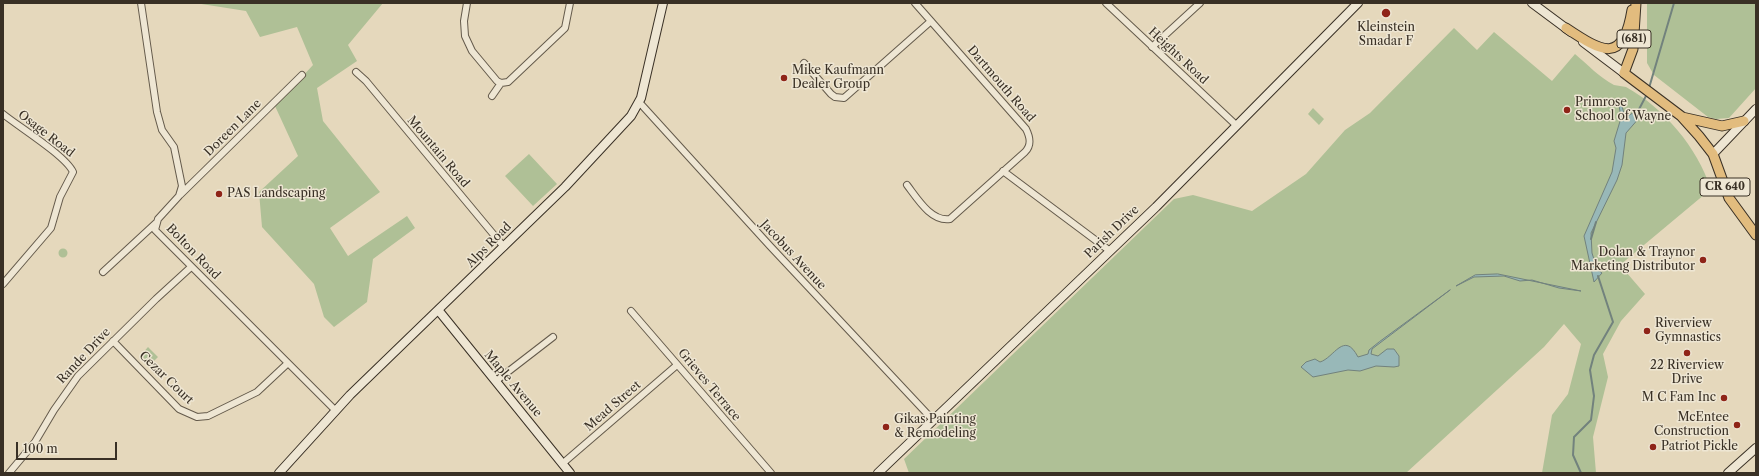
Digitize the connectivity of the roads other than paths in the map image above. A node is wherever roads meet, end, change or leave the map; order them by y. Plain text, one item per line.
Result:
1 (141, 3) edge
2 (467, 3) edge
3 (570, 3) edge
4 (663, 3) edge
5 (914, 3) edge
6 (1106, 3) edge
7 (1200, 3) edge
8 (1358, 3) edge
9 (1532, 3) edge
10 (1633, 3) edge
11 (1636, 3) edge
12 (931, 21) junction
13 (1566, 28) junction
14 (1152, 47) junction
15 (804, 63) dead end
16 (356, 72) dead end
17 (1624, 73) junction
18 (302, 75) dead end
19 (501, 83) junction
20 (492, 96) dead end
21 (639, 102) junction
22 (1756, 109) edge
23 (1680, 115) junction
24 (4, 118) edge
25 (1744, 121) junction
26 (1236, 125) junction
27 (1713, 154) junction
28 (1003, 171) junction
29 (907, 185) dead end
30 (179, 196) junction
31 (156, 223) junction
32 (1756, 235) edge
33 (504, 247) junction
34 (1110, 251) junction
35 (191, 267) junction
36 (103, 272) dead end
37 (3, 284) edge
38 (439, 311) junction
39 (631, 311) dead end
40 (553, 337) dead end
41 (113, 341) junction
42 (288, 363) junction
43 (677, 365) junction
44 (496, 381) junction
45 (336, 411) junction
46 (933, 420) junction
47 (1756, 448) edge
48 (562, 464) junction
49 (568, 472) edge
50 (9, 473) edge
51 (279, 473) edge
52 (771, 473) edge
53 (878, 473) edge
54 (1728, 473) edge

1 - 30 street
2 - 19 street
3 - 19 street
4 - 21 street, Alps Road
5 - 12 street, Dartmouth Road
6 - 14 street, Heights Road
7 - 14 street
8 - 26 street, Parish Drive
9 - 13 street
10 - 13 main road
11 - 17 main road, (681)
12 - 15 street
12 - 28 street, Dartmouth Road
13 - 17 street
14 - 26 street, Heights Road
16 - 33 street, Mountain Road
17 - 23 main road, CR 640
18 - 30 street, Doreen Lane
19 - 20 street
21 - 33 street, Alps Road
21 - 46 street, Jacobus Avenue
22 - 25 street
23 - 25 main road
23 - 27 main road, CR 640
24 - 37 street, Osage Road
25 - 27 street
26 - 34 street, Parish Drive
27 - 32 main road, CR 640
28 - 29 street
28 - 34 street
30 - 31 street, Bolton Road
31 - 35 street, Bolton Road
31 - 36 street
33 - 38 street, Alps Road
34 - 46 street, Parish Drive
35 - 41 street, Rande Drive
35 - 42 street, Bolton Road
38 - 44 street, Maple Avenue
38 - 45 street, Alps Road
39 - 43 street, Grieves Terrace
40 - 44 street
41 - 42 street, Cezar Court
41 - 50 street, Rande Drive
42 - 45 street, Bolton Road
43 - 48 street, Mead Street
43 - 52 street, Grieves Terrace
44 - 48 street, Maple Avenue
45 - 51 street, Alps Road
46 - 53 street, Parish Drive
47 - 54 street
48 - 49 street, Maple Avenue

